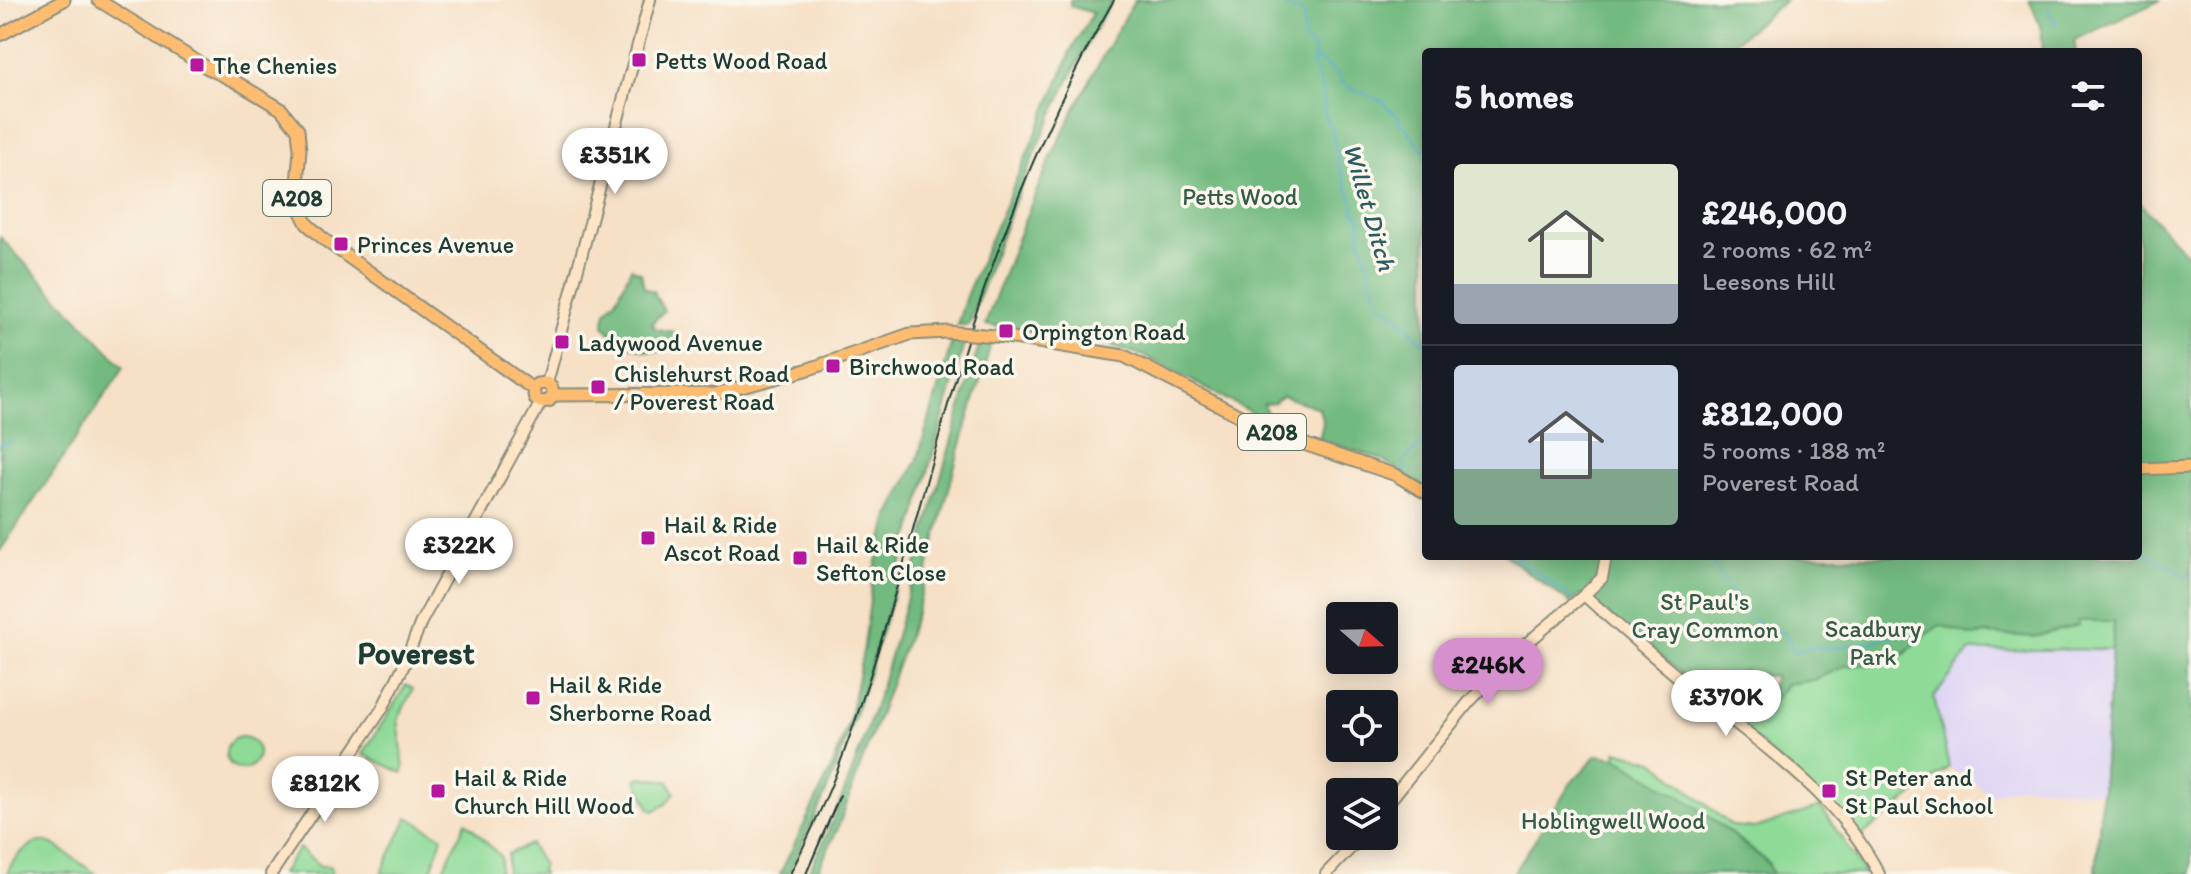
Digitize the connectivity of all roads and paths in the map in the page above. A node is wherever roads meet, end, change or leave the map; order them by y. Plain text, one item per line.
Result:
1 (64, 0) edge
2 (98, 0) edge
3 (650, 0) edge
4 (0, 35) edge
5 (547, 383) junction
6 (533, 389) junction
7 (553, 395) junction
8 (541, 402) junction
9 (2191, 467) edge
10 (2142, 469) edge
11 (1422, 491) edge
12 (1605, 560) edge
13 (1584, 595) junction
14 (1398, 791) edge
15 (1349, 850) edge
16 (271, 874) edge
17 (1326, 874) edge
18 (1879, 874) edge

1 - 4 main road
2 - 6 main road, A208
3 - 5 street
5 - 6 main road
5 - 7 main road
6 - 8 main road, A208
7 - 8 main road, A208
7 - 11 main road, A208, bridge
8 - 16 street
9 - 10 main road
12 - 13 street
13 - 14 street
13 - 18 street
15 - 17 street

